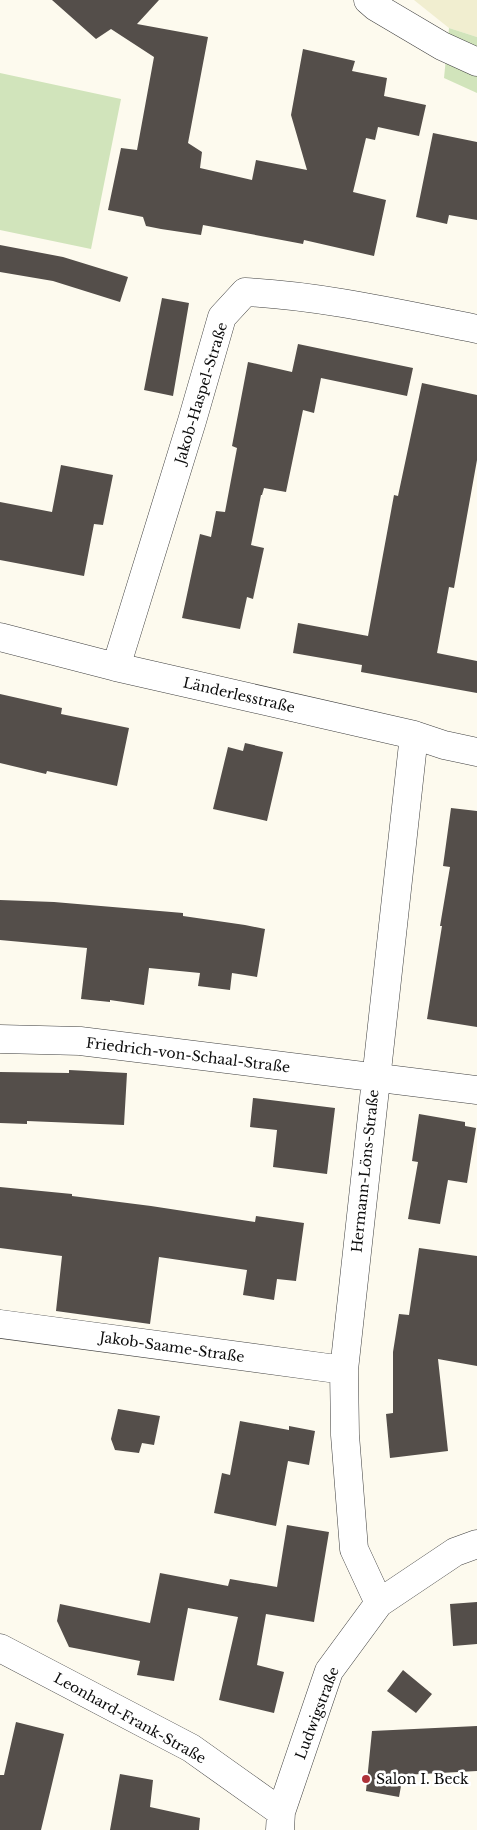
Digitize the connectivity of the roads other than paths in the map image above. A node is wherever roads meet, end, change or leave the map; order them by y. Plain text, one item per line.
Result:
1 (368, 0) edge
2 (477, 62) edge
3 (477, 329) edge
4 (0, 637) edge
5 (116, 667) junction
6 (414, 734) junction
7 (477, 752) edge
8 (0, 1039) edge
9 (376, 1077) junction
10 (477, 1090) edge
11 (0, 1324) edge
12 (344, 1370) junction
13 (477, 1544) edge
14 (379, 1603) junction
15 (0, 1648) edge
16 (280, 1821) edge

1 - 2 street
3 - 5 street, Jakob-Haspel-Straße
4 - 5 street, Länderlesstraße
5 - 6 street, Länderlesstraße
6 - 7 street, Länderlesstraße
6 - 9 street, Hermann-Löns-Straße
8 - 9 street, Friedrich-von-Schaal-Straße
9 - 10 street, Friedrich-von-Schaal-Straße
9 - 12 street, Hermann-Löns-Straße
11 - 12 street, Jakob-Saame-Straße
12 - 14 street, Hermann-Löns-Straße
13 - 14 street, Ludwigstraße
14 - 16 street, Ludwigstraße
15 - 16 street, Leonhard-Frank-Straße

